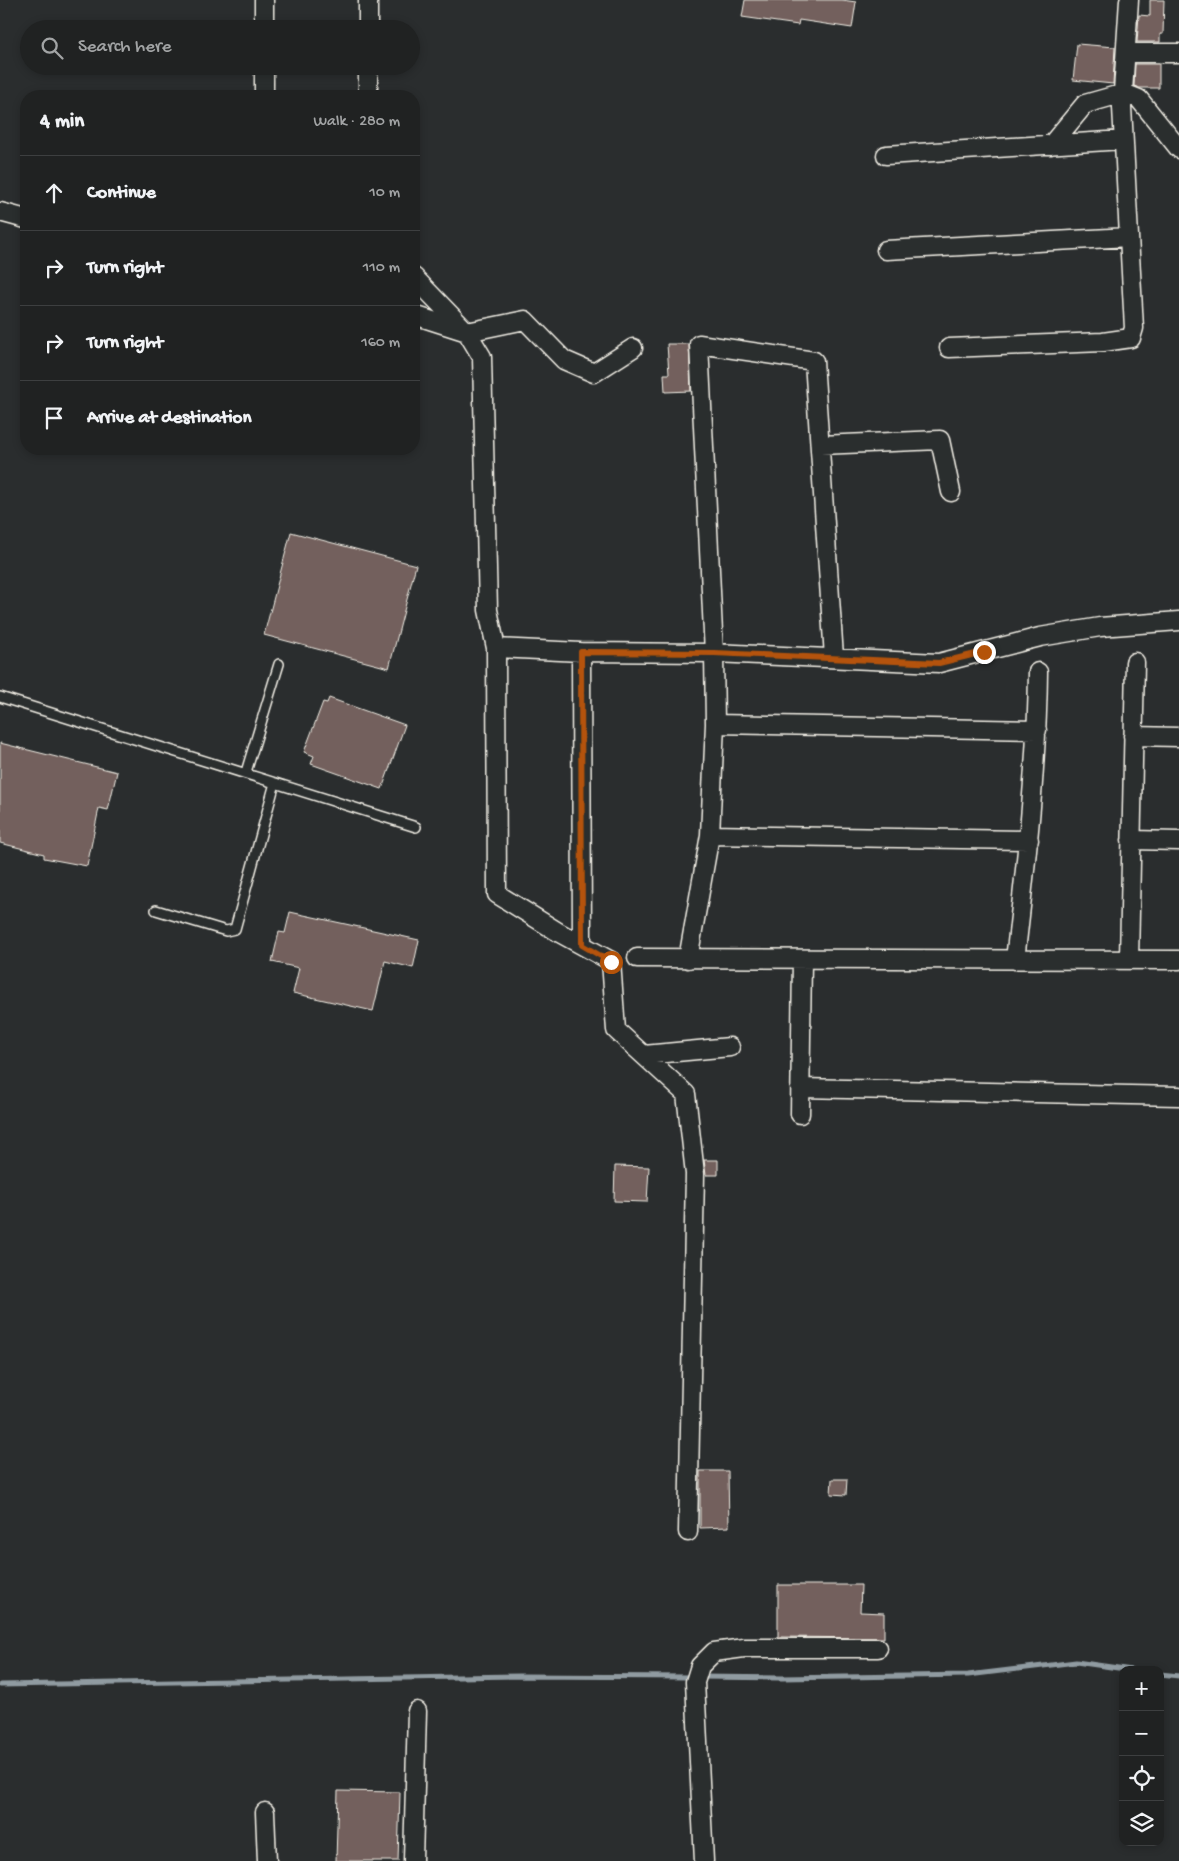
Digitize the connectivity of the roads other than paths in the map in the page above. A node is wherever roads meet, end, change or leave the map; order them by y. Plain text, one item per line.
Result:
1 (264, 0) edge
2 (368, 0) edge
3 (1129, 0) edge
4 (264, 20) edge
5 (368, 20) edge
6 (1126, 52) junction
7 (1179, 53) edge
8 (264, 75) edge
9 (368, 75) edge
10 (264, 90) edge
11 (368, 90) edge
12 (1124, 93) junction
13 (1123, 140) junction
14 (1051, 145) junction
15 (1179, 149) edge
16 (886, 154) dead end
17 (0, 212) edge
18 (20, 217) edge
19 (1129, 237) junction
20 (886, 250) dead end
21 (420, 283) edge
22 (420, 317) edge
23 (467, 332) junction
24 (633, 348) dead end
25 (949, 348) dead end
26 (820, 445) junction
27 (951, 492) dead end
28 (1179, 621) edge
29 (496, 648) junction
30 (581, 652) junction
31 (714, 653) junction
32 (834, 657) junction
33 (1135, 662) dead end
34 (279, 664) dead end
35 (1038, 672) dead end
36 (0, 696) edge
37 (715, 724) junction
38 (1037, 730) junction
39 (1133, 736) junction
40 (1179, 737) edge
41 (246, 772) junction
42 (275, 783) junction
43 (416, 826) dead end
44 (710, 835) junction
45 (1029, 840) junction
46 (1132, 840) junction
47 (1179, 841) edge
48 (156, 910) dead end
49 (582, 945) junction
50 (638, 958) dead end
51 (688, 959) junction
52 (802, 959) junction
53 (1016, 960) junction
54 (1129, 960) junction
55 (1179, 960) edge
56 (730, 1046) dead end
57 (644, 1055) junction
58 (800, 1088) junction
59 (1179, 1096) edge
60 (800, 1114) dead end
61 (688, 1532) dead end
62 (878, 1648) dead end
63 (417, 1711) dead end
64 (265, 1812) dead end
65 (267, 1861) edge
66 (413, 1861) edge
67 (704, 1861) edge

1 - 4 street
2 - 5 street
3 - 6 street
6 - 7 street
6 - 12 street
8 - 10 street
9 - 11 street
12 - 13 street
12 - 14 street
12 - 15 street
13 - 14 street
13 - 19 street
14 - 16 street
17 - 18 street
19 - 20 street
19 - 25 street
21 - 23 street
22 - 23 street
23 - 24 street
23 - 29 street
26 - 27 street
26 - 31 street
26 - 32 street
28 - 32 street
29 - 30 street
29 - 49 street
30 - 31 street
30 - 49 street
31 - 32 street
31 - 37 street
33 - 39 street
34 - 41 lane
35 - 38 street
36 - 41 lane
37 - 38 street
37 - 44 street
38 - 45 street
39 - 40 street
39 - 46 street
41 - 42 lane
42 - 43 lane
42 - 48 lane
44 - 45 street
44 - 51 street
45 - 53 street
46 - 47 street
46 - 54 street
49 - 57 street
50 - 51 street
51 - 52 street
52 - 53 street
52 - 58 street
53 - 54 street
54 - 55 street
56 - 57 street
57 - 61 street
58 - 59 street
58 - 60 street
62 - 67 street
63 - 66 street
64 - 65 street

